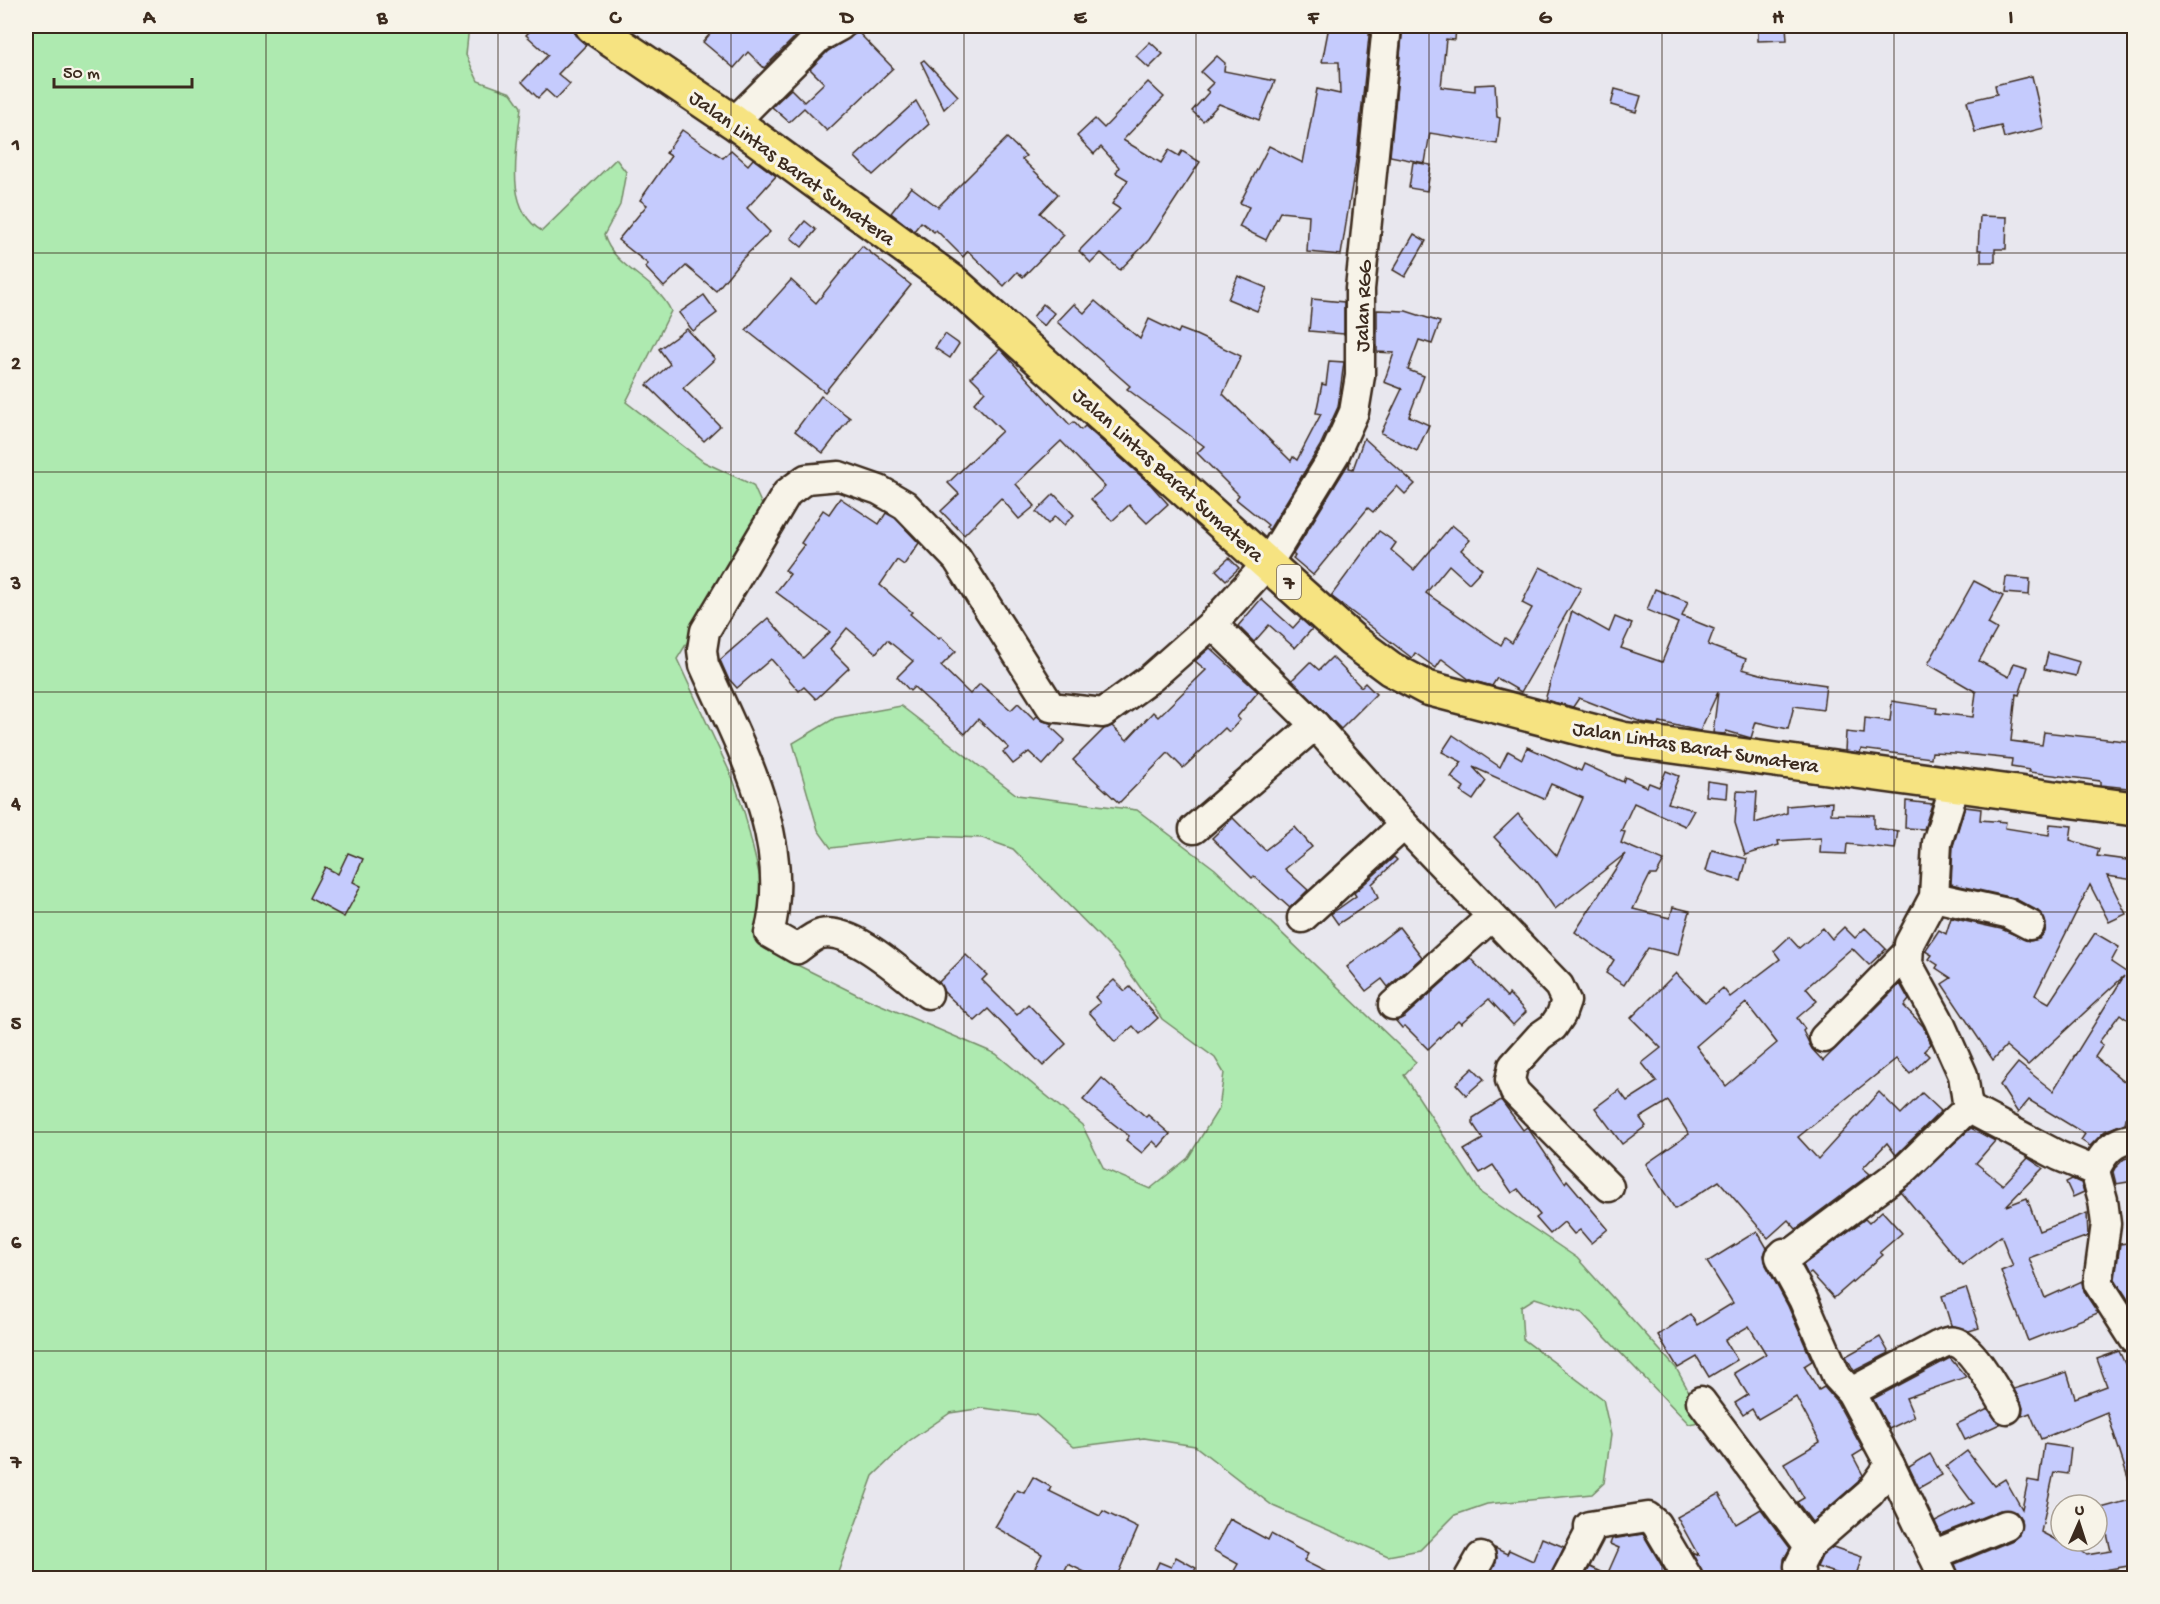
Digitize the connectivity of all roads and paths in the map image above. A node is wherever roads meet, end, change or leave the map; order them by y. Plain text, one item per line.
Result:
1 (592, 26) edge
2 (840, 26) edge
3 (1387, 26) edge
4 (734, 122) junction
5 (1268, 563) junction
6 (1212, 624) junction
7 (1315, 724) junction
8 (1955, 784) junction
9 (2134, 810) edge
10 (1404, 825) junction
11 (1194, 829) dead end
12 (1934, 897) junction
13 (1491, 917) junction
14 (1302, 918) dead end
15 (2030, 925) dead end
16 (1908, 952) junction
17 (928, 994) dead end
18 (1393, 1005) dead end
19 (1824, 1038) dead end
20 (1968, 1108) junction
21 (2134, 1139) edge
22 (2095, 1171) junction
23 (1609, 1186) dead end
24 (2134, 1339) edge
25 (1851, 1392) junction
26 (1701, 1401) dead end
27 (2007, 1409) dead end
28 (1890, 1465) junction
29 (2006, 1525) dead end
30 (1809, 1546) junction
31 (1938, 1567) edge
32 (1566, 1578) edge
33 (1686, 1578) edge
34 (1801, 1578) edge

1 - 4 highway, Jalan Lintas Barat Sumatera / 7
2 - 4 street
3 - 5 street, Jalan RGG
4 - 5 highway, Jalan Lintas Barat Sumatera / 7
5 - 6 street, Jalan RGG
5 - 8 highway, Jalan Lintas Barat Sumatera / 7
6 - 7 street
6 - 17 street, Jalan RGG
7 - 10 street
7 - 11 street
8 - 9 highway, Jalan Lintas Barat Sumatera / 7
8 - 12 street
10 - 13 street
10 - 14 street
12 - 15 street
12 - 16 street
13 - 18 street
13 - 23 street
16 - 19 street
16 - 20 street
20 - 22 street
20 - 25 street
21 - 22 street
22 - 24 street
25 - 27 street
25 - 28 street
26 - 30 street
28 - 30 street
28 - 31 street
29 - 31 street
30 - 34 street
32 - 33 street

